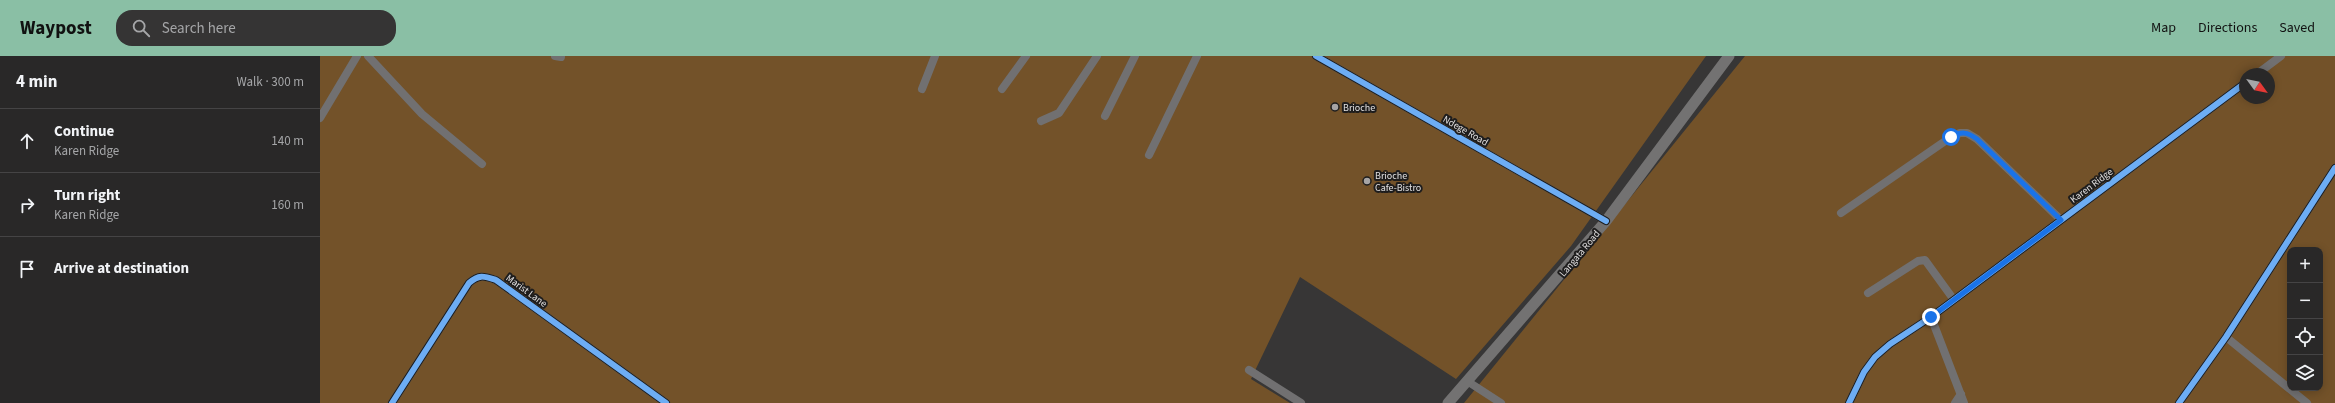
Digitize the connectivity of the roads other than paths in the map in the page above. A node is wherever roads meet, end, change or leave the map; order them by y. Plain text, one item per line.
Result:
1 (357, 56) edge
2 (368, 56) edge
3 (935, 56) edge
4 (1026, 56) edge
5 (1097, 56) edge
6 (1135, 56) edge
7 (1197, 56) edge
8 (1316, 56) edge
9 (1729, 56) edge
10 (2281, 56) edge
11 (2265, 68) edge
12 (2239, 87) edge
13 (922, 89) dead end
14 (1002, 89) dead end
15 (1105, 116) dead end
16 (320, 118) edge
17 (1041, 121) dead end
18 (1148, 155) dead end
19 (482, 164) dead end
20 (2335, 168) edge
21 (1841, 213) dead end
22 (2061, 220) junction
23 (1606, 221) junction
24 (1868, 293) dead end
25 (1954, 300) junction
26 (1931, 317) junction
27 (2226, 337) junction
28 (1248, 370) dead end
29 (1467, 381) junction
30 (1961, 394) junction
31 (392, 403) edge
32 (666, 403) edge
33 (1301, 403) edge
34 (1448, 403) edge
35 (1501, 403) edge
36 (1849, 403) edge
37 (1955, 403) edge
38 (1964, 403) edge
39 (2179, 403) edge
40 (2307, 403) edge

1 - 16 street
2 - 19 street
3 - 13 street
4 - 14 street
5 - 17 street
6 - 15 street
7 - 18 street
8 - 23 street, Ndege Road
9 - 23 main road, Langata Road
10 - 11 street
12 - 22 street, Karen Ridge
20 - 27 street
21 - 22 street
22 - 25 street, Karen Ridge
23 - 29 main road, Langata Road
24 - 25 street
25 - 26 street, Karen Ridge
26 - 30 street
26 - 36 street, Karen Ridge
27 - 39 street
27 - 40 street
28 - 33 street
29 - 34 main road, Langata Road
29 - 35 street
30 - 37 street
30 - 38 street
31 - 32 street, Marist Lane

